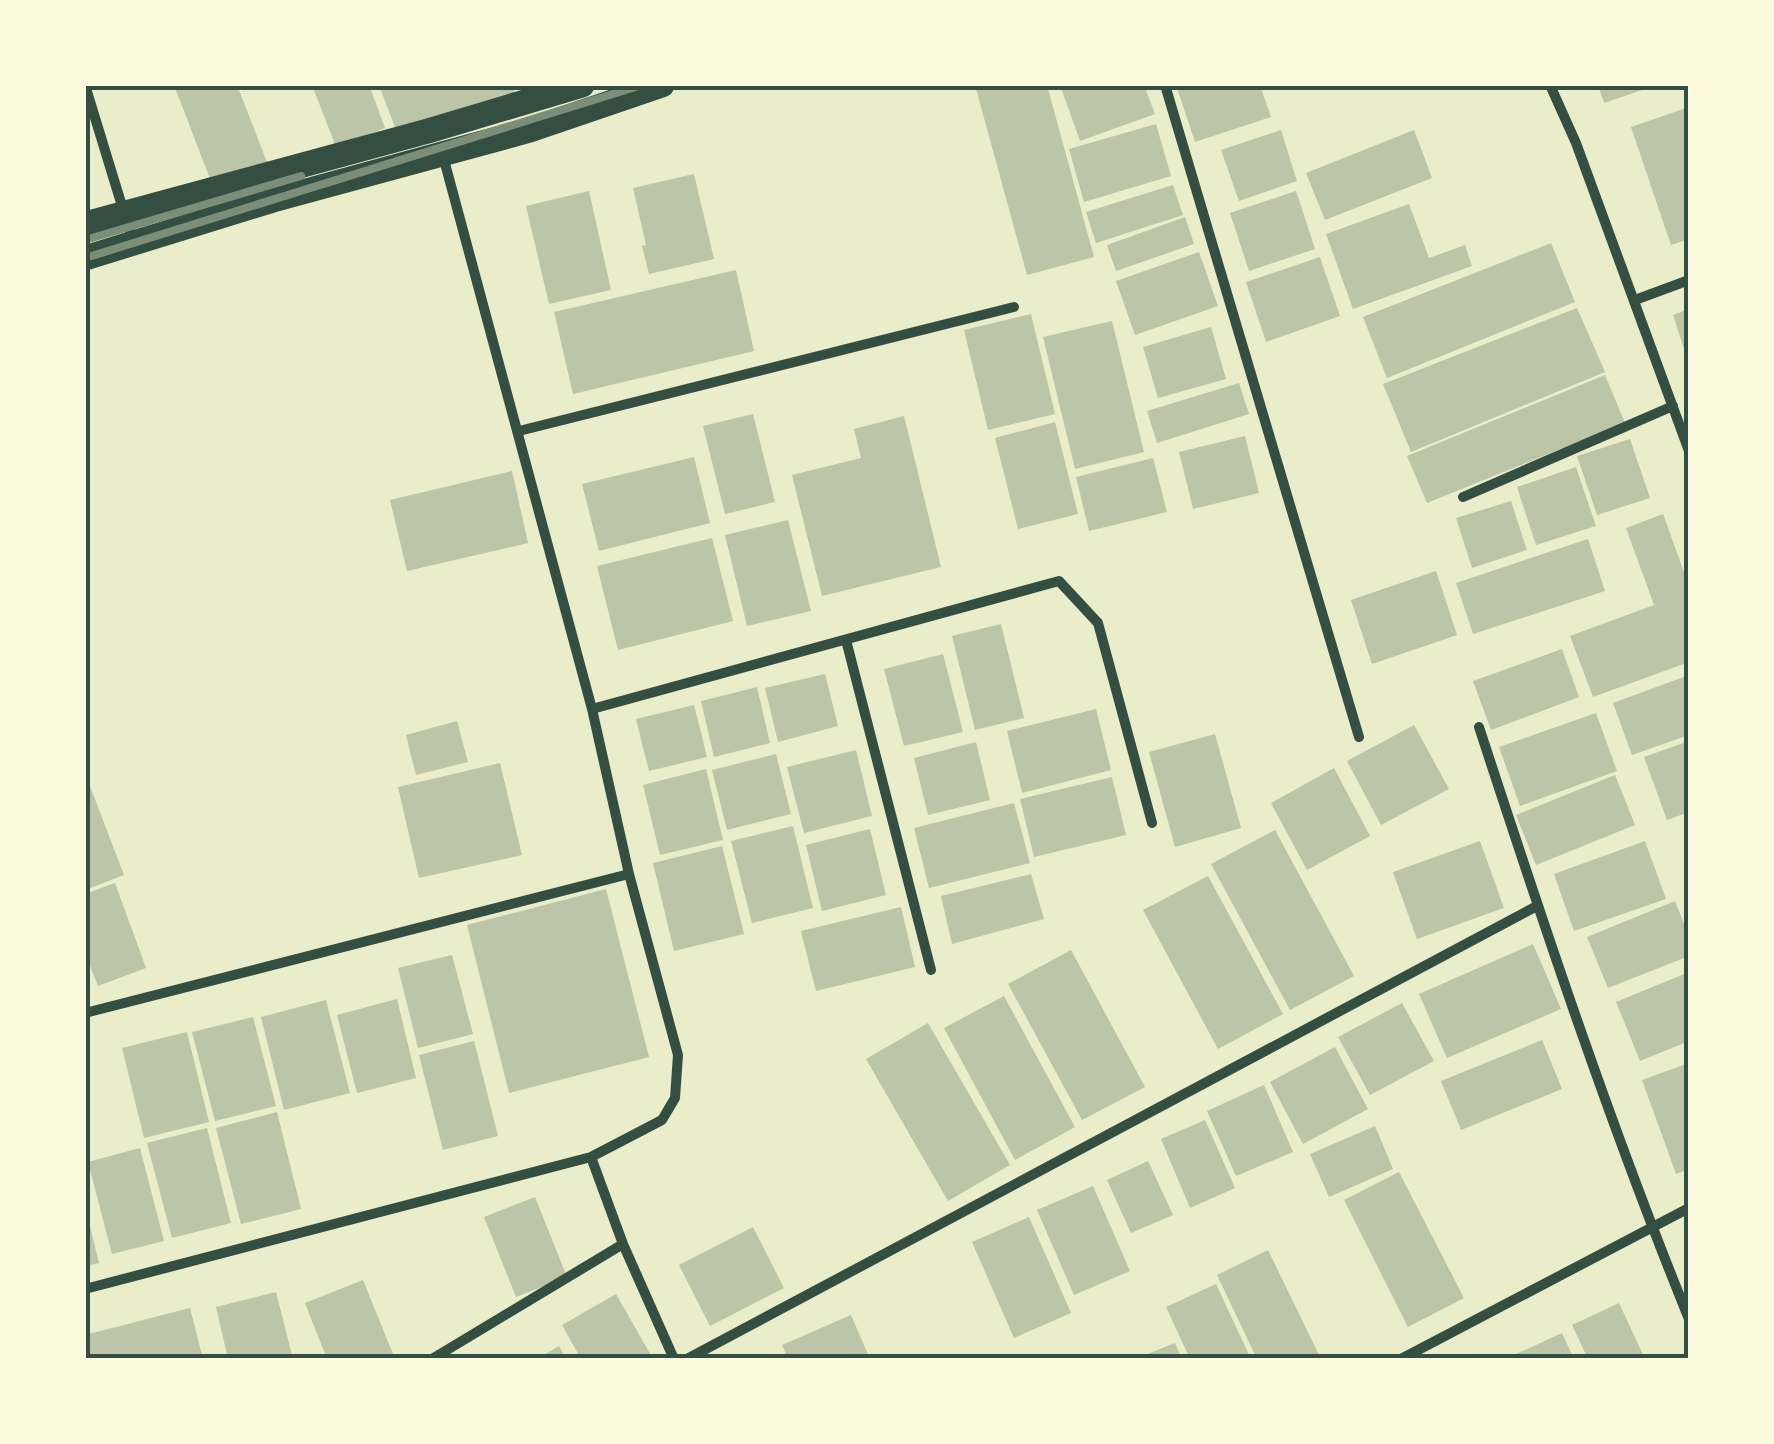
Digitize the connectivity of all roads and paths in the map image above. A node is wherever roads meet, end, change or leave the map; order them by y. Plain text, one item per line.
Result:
1 (582, 85) edge
2 (662, 85) edge
3 (1166, 85) edge
4 (1550, 85) edge
5 (85, 86) edge
6 (444, 156) junction
7 (123, 212) junction
8 (85, 224) edge
9 (134, 243) junction
10 (85, 258) edge
11 (1689, 280) edge
12 (1635, 300) junction
13 (1014, 308) dead end
14 (1672, 406) junction
15 (519, 431) junction
16 (1689, 450) edge
17 (1463, 498) dead end
18 (846, 640) junction
19 (592, 710) junction
20 (1479, 727) dead end
21 (1360, 737) dead end
22 (1152, 823) dead end
23 (629, 874) junction
24 (1538, 906) junction
25 (931, 970) dead end
26 (85, 1013) edge
27 (591, 1157) junction
28 (1689, 1208) edge
29 (1652, 1227) junction
30 (624, 1244) junction
31 (85, 1289) edge
32 (1689, 1319) edge
33 (432, 1359) edge
34 (674, 1359) edge
35 (687, 1359) edge
36 (1401, 1359) edge

1 - 7 main road
2 - 6 main road
3 - 21 street
4 - 12 street
5 - 7 street
6 - 9 main road
6 - 15 street
7 - 8 main road
7 - 9 street
9 - 10 main road
11 - 12 street
12 - 14 street
13 - 15 street
14 - 16 street
14 - 17 street
15 - 19 street
18 - 19 street
18 - 22 street
18 - 25 street
19 - 23 street
20 - 24 street
23 - 26 street
23 - 27 street
24 - 29 street
24 - 35 street
27 - 30 street
27 - 31 street
28 - 29 street
29 - 32 street
29 - 36 street
30 - 33 street
30 - 34 street

